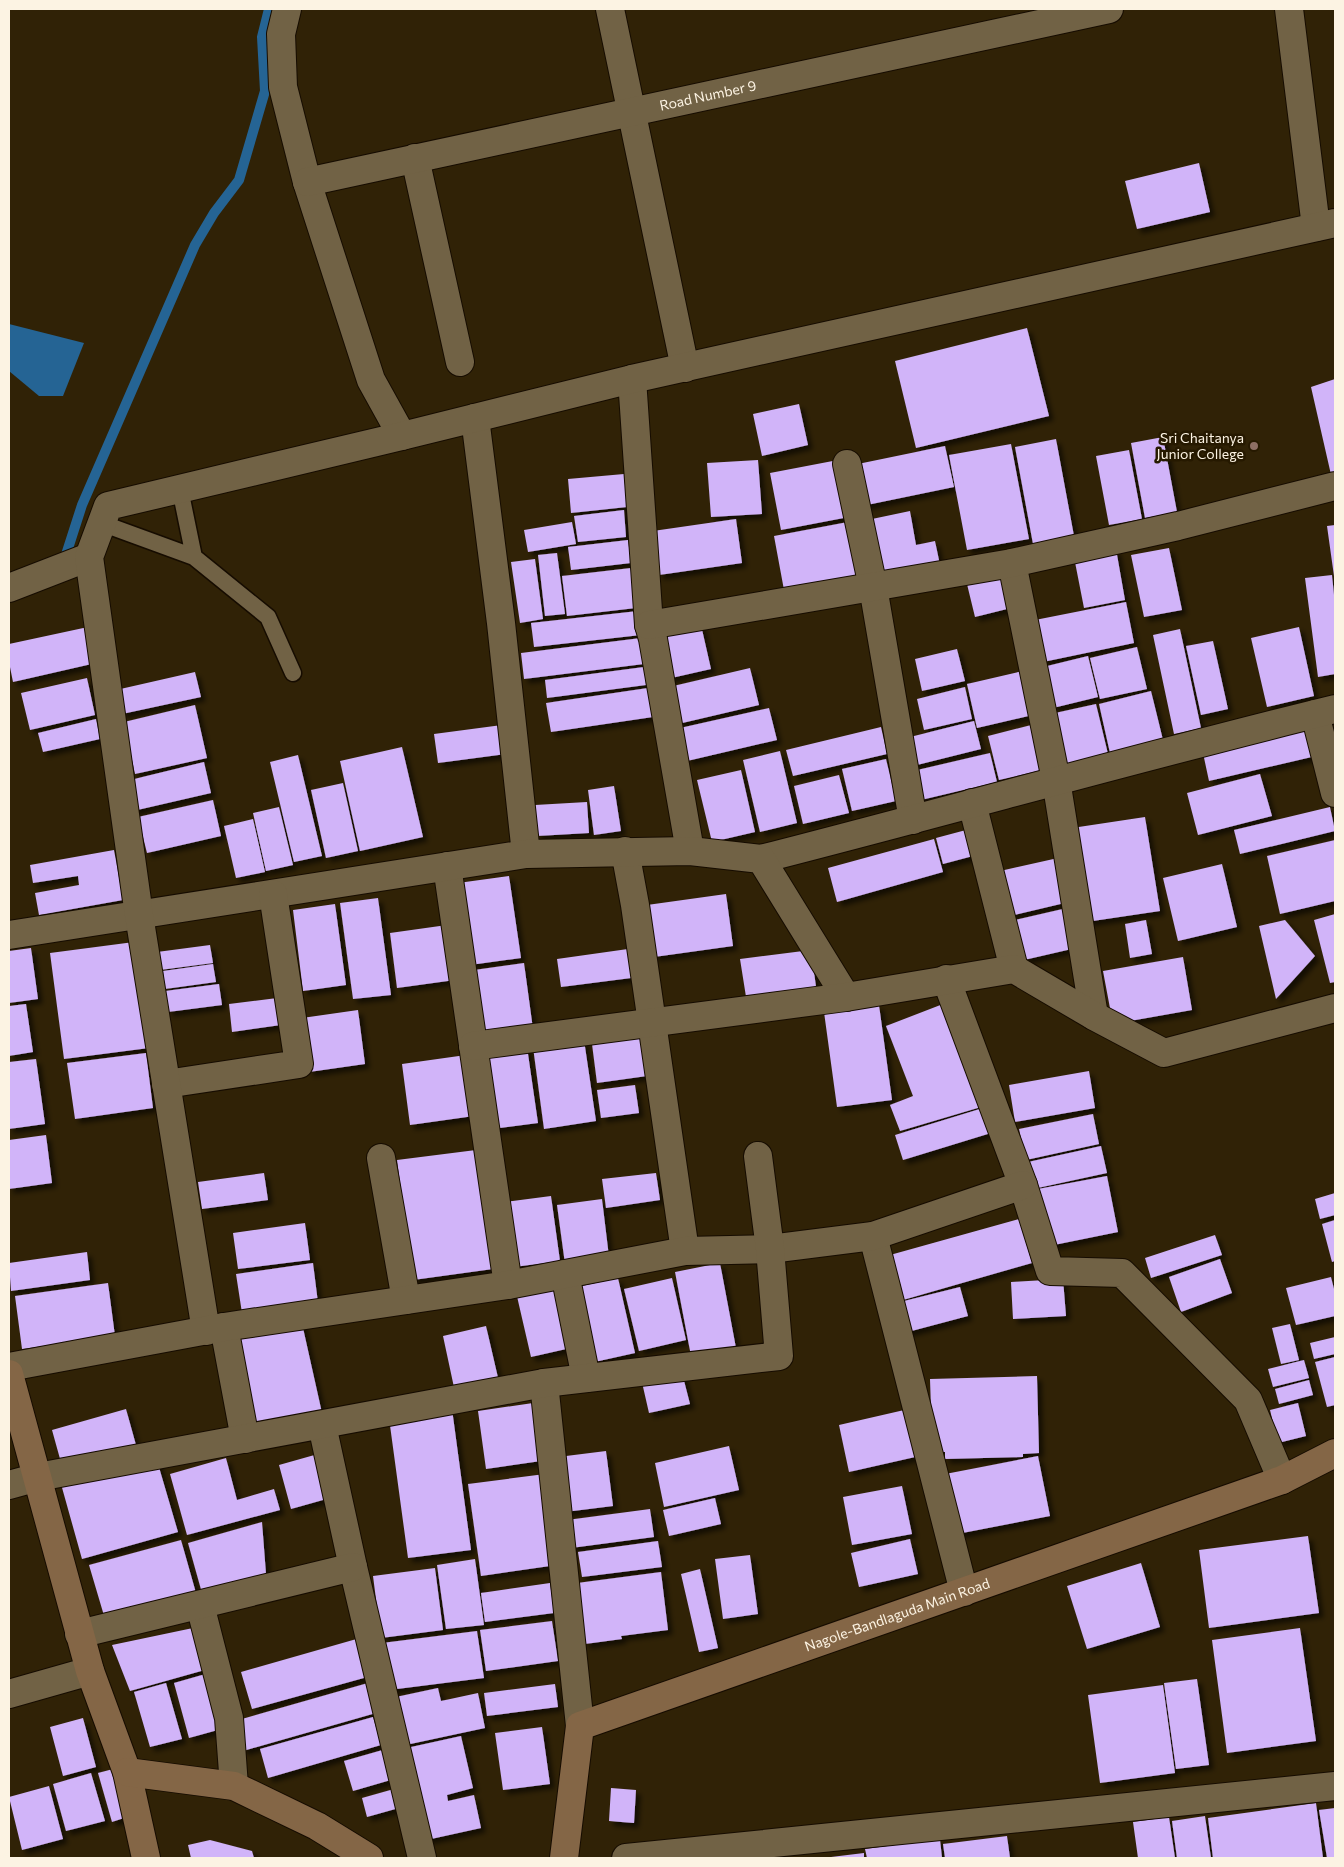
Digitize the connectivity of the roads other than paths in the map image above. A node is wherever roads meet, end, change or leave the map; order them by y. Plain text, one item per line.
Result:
1 (287, 9) edge
2 (610, 9) edge
3 (1110, 9) edge
4 (1288, 9) edge
5 (631, 112) junction
6 (415, 158) junction
7 (307, 182) junction
8 (1326, 225) edge
9 (460, 362) dead end
10 (685, 368) junction
11 (632, 379) junction
12 (475, 418) junction
13 (402, 436) junction
14 (847, 464) dead end
15 (1335, 486) edge
16 (180, 489) junction
17 (101, 523) junction
18 (89, 557) junction
19 (194, 557) junction
20 (1012, 562) junction
21 (9, 588) edge
22 (873, 588) junction
23 (649, 625) junction
24 (293, 673) dead end
25 (1325, 711) edge
26 (1056, 780) junction
27 (1335, 793) edge
28 (972, 803) junction
29 (912, 820) junction
30 (626, 851) junction
31 (690, 851) junction
32 (526, 854) junction
33 (761, 859) junction
34 (447, 866) junction
35 (273, 894) junction
36 (139, 915) junction
37 (9, 935) edge
38 (1014, 969) junction
39 (946, 979) junction
40 (846, 996) junction
41 (1335, 1008) edge
42 (1094, 1016) junction
43 (651, 1021) junction
44 (473, 1046) junction
45 (166, 1084) junction
46 (758, 1156) dead end
47 (382, 1158) dead end
48 (1023, 1186) junction
49 (873, 1236) junction
50 (770, 1249) junction
51 (685, 1251) junction
52 (565, 1274) junction
53 (508, 1284) junction
54 (406, 1300) junction
55 (215, 1329) junction
56 (9, 1367) edge
57 (9, 1374) edge
58 (586, 1378) junction
59 (544, 1383) junction
60 (322, 1425) junction
61 (245, 1439) junction
62 (1335, 1453) edge
63 (38, 1477) junction
64 (1282, 1480) junction
65 (9, 1485) edge
66 (353, 1567) junction
67 (964, 1592) junction
68 (200, 1605) junction
69 (79, 1634) junction
70 (90, 1671) junction
71 (9, 1694) edge
72 (580, 1726) junction
73 (127, 1772) junction
74 (234, 1786) junction
75 (1335, 1786) edge
76 (146, 1858) edge
77 (369, 1858) edge
78 (422, 1858) edge
79 (564, 1858) edge
80 (626, 1858) edge

1 - 7 street
2 - 5 street
3 - 5 street, Road Number 9
4 - 8 street
5 - 6 street, Road Number 9
5 - 10 street
6 - 7 street, Road Number 9
6 - 9 street
7 - 13 street
8 - 10 street
10 - 11 street
11 - 12 street
11 - 23 street
12 - 13 street
12 - 32 street
13 - 16 street
14 - 22 street
15 - 20 street
16 - 17 street
16 - 19 lane
17 - 18 street
17 - 19 lane
18 - 21 street
18 - 36 street
19 - 24 lane
20 - 22 street
20 - 26 street
22 - 23 street
22 - 29 street
23 - 31 street
25 - 26 street
25 - 27 street
26 - 28 street
26 - 42 street
28 - 29 street
28 - 38 street
29 - 33 street
30 - 31 street
30 - 32 street
30 - 43 street
31 - 33 street
32 - 34 street
33 - 40 street
34 - 35 street
34 - 44 street
35 - 36 street
35 - 45 street
36 - 37 street
36 - 45 street
38 - 39 street
38 - 42 street
39 - 40 street
39 - 48 street
40 - 43 street
41 - 42 street
43 - 44 street
43 - 51 street
44 - 53 street
45 - 55 street
46 - 50 street
47 - 54 street
48 - 49 street
48 - 64 street
49 - 50 street
49 - 67 street
50 - 51 street
50 - 58 street
51 - 52 street
52 - 53 street
52 - 58 street
53 - 54 street
54 - 55 street
55 - 56 street
55 - 61 street
57 - 63 street
58 - 59 street
59 - 60 street
59 - 72 street
60 - 61 street
60 - 66 street
61 - 63 street
62 - 64 street, Nagole-Bandlaguda Main Road
63 - 65 street
63 - 69 street
64 - 67 street, Nagole-Bandlaguda Main Road
66 - 68 street
66 - 78 street
67 - 72 street, Nagole-Bandlaguda Main Road
68 - 69 street
68 - 74 street
69 - 70 street
70 - 71 street
70 - 73 street
72 - 79 street
73 - 74 street
73 - 76 street
74 - 77 street
75 - 80 street

